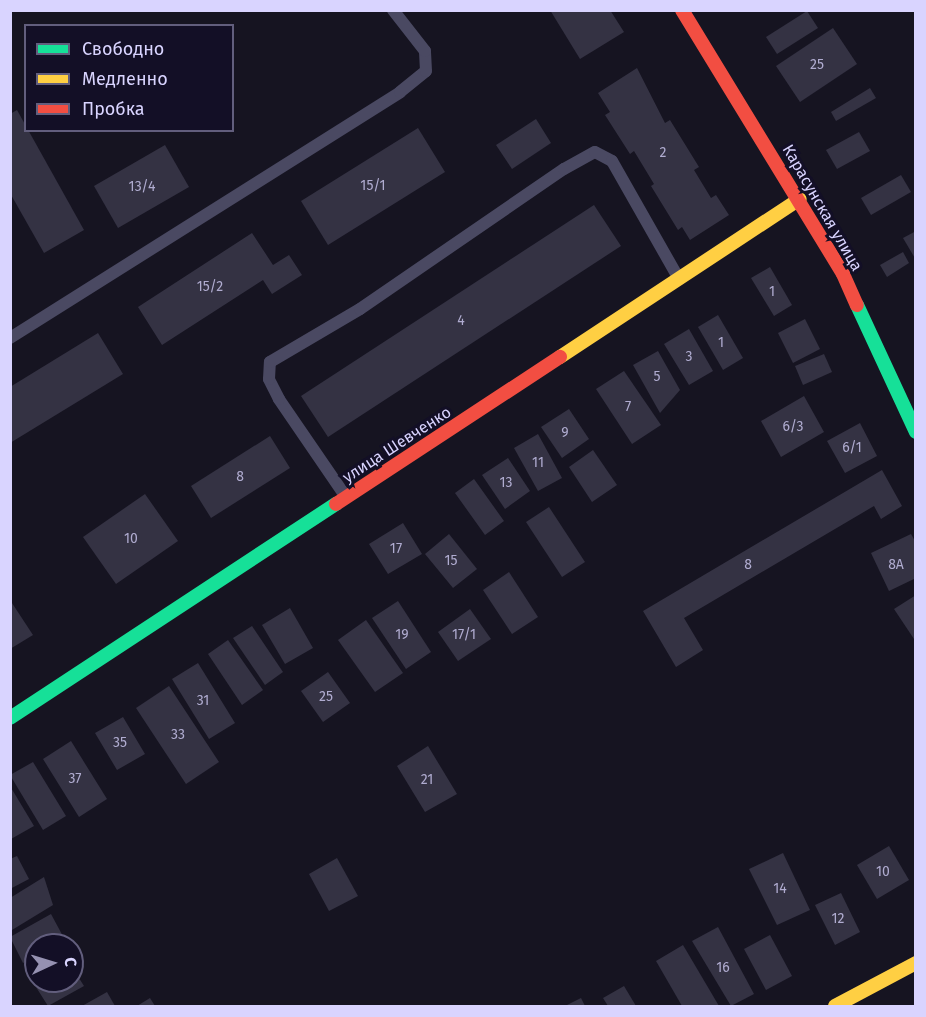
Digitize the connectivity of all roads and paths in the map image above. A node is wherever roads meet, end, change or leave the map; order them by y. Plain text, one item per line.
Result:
1 (393, 10) edge
2 (682, 10) edge
3 (800, 199) junction
4 (679, 279) junction
5 (10, 338) edge
6 (915, 432) edge
7 (346, 498) junction
8 (10, 718) edge
9 (915, 963) edge
10 (835, 1006) edge

1 - 5 lane
2 - 3 street, Карасунская улица
3 - 4 street, улица Шевченко
3 - 6 street, Карасунская улица
4 - 7 street, улица Шевченко
4 - 7 lane
7 - 8 street, улица Шевченко
9 - 10 street

